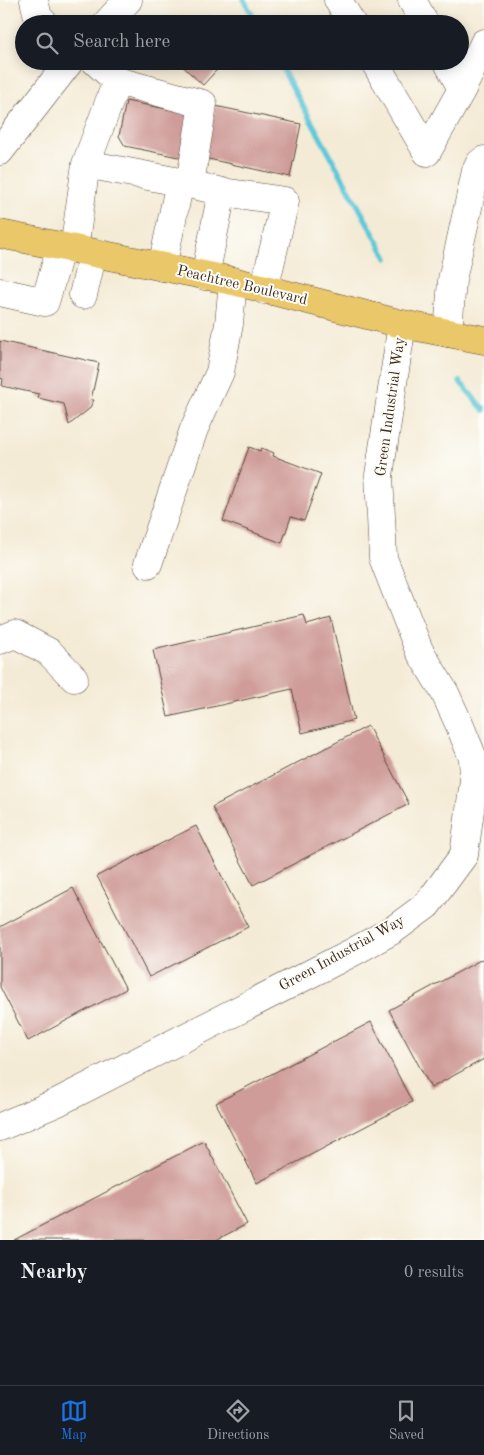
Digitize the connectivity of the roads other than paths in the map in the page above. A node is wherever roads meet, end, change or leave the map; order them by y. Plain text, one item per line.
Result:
1 (128, 0) edge
2 (338, 0) edge
3 (412, 0) edge
4 (114, 15) edge
5 (347, 15) edge
6 (420, 15) edge
7 (484, 43) edge
8 (63, 70) edge
9 (105, 70) edge
10 (379, 70) edge
11 (452, 70) edge
12 (117, 81) junction
13 (462, 89) junction
14 (0, 151) edge
15 (484, 160) edge
16 (86, 164) junction
17 (185, 183) junction
18 (222, 192) junction
19 (0, 234) edge
20 (76, 249) junction
21 (162, 267) junction
22 (205, 276) junction
23 (233, 281) junction
24 (264, 290) junction
25 (0, 292) edge
26 (84, 295) dead end
27 (402, 324) junction
28 (448, 333) junction
29 (484, 340) edge
30 (148, 564) dead end
31 (0, 640) edge
32 (74, 678) dead end
33 (0, 1127) edge

1 - 4 street
2 - 5 street
3 - 6 street
7 - 13 street
8 - 14 street
9 - 12 street
10 - 13 street
11 - 13 street
12 - 16 street
12 - 17 street
15 - 28 street
16 - 17 street
16 - 20 street
17 - 18 street
17 - 21 street
18 - 22 street
18 - 24 street
19 - 20 highway, Peachtree Boulevard
20 - 21 highway, Peachtree Boulevard
20 - 25 street
20 - 26 street
21 - 22 highway, Peachtree Boulevard
22 - 23 highway, Peachtree Boulevard
23 - 24 highway, Peachtree Boulevard
23 - 30 street
24 - 27 highway, Peachtree Boulevard
27 - 28 highway, Peachtree Boulevard
27 - 33 street, Green Industrial Way
28 - 29 highway, Peachtree Boulevard
31 - 32 street

